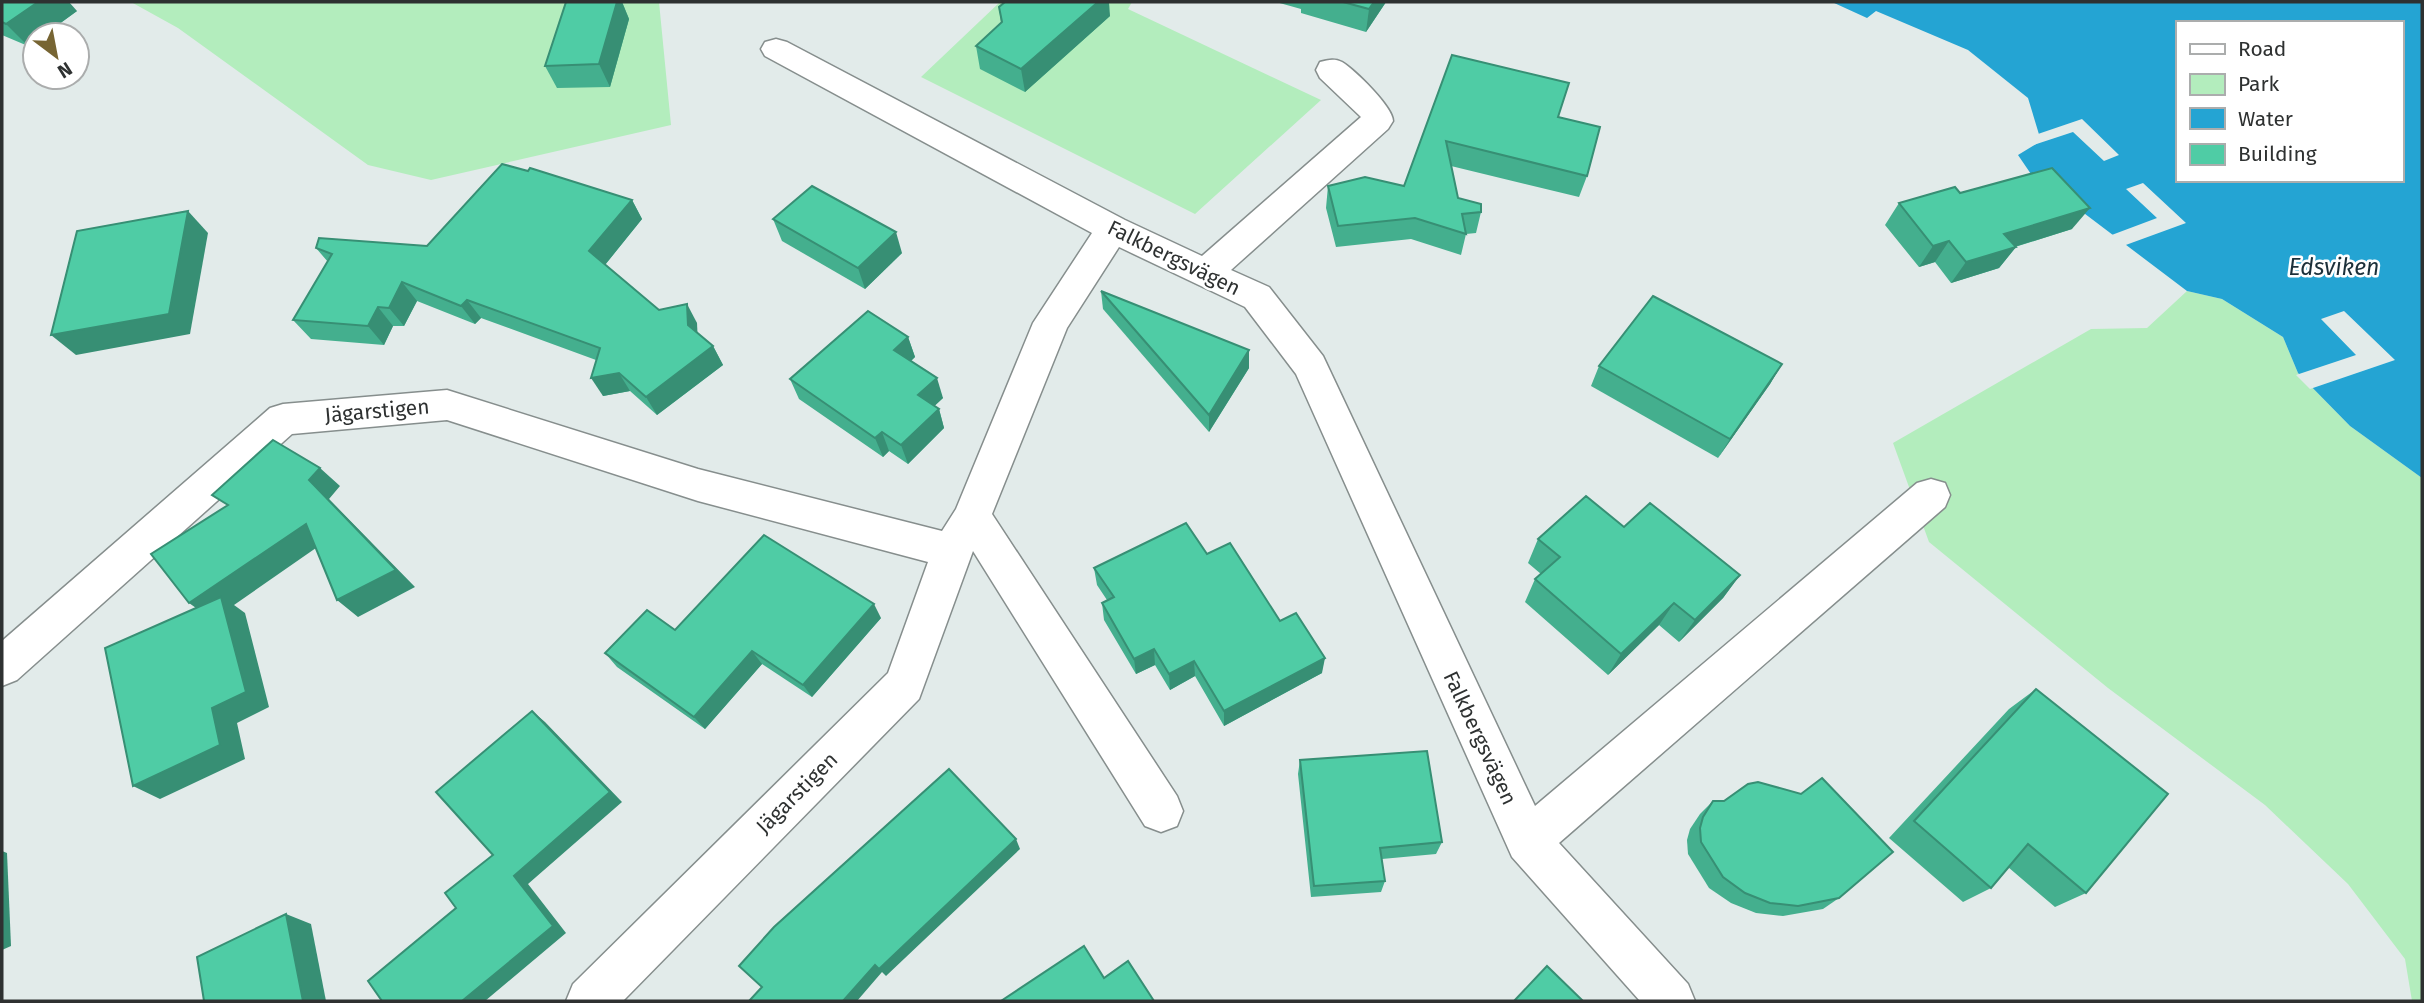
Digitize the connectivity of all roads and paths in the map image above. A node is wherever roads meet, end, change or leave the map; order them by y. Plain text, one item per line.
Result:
1 (776, 50) dead end
2 (1331, 70) dead end
3 (1113, 229) junction
4 (1205, 273) junction
5 (1931, 495) dead end
6 (972, 516) junction
7 (952, 551) junction
8 (2, 667) edge
9 (1161, 811) dead end
10 (1528, 841) junction
11 (590, 1001) edge
12 (1671, 1001) edge

1 - 3 street, Falkbergsvägen
2 - 4 street
3 - 4 street, Falkbergsvägen
3 - 6 street, Jägarstigen
4 - 10 street, Falkbergsvägen
5 - 10 street
6 - 7 street, Jägarstigen
6 - 9 street
7 - 8 street, Jägarstigen
7 - 11 street, Jägarstigen
10 - 12 street, Falkbergsvägen

